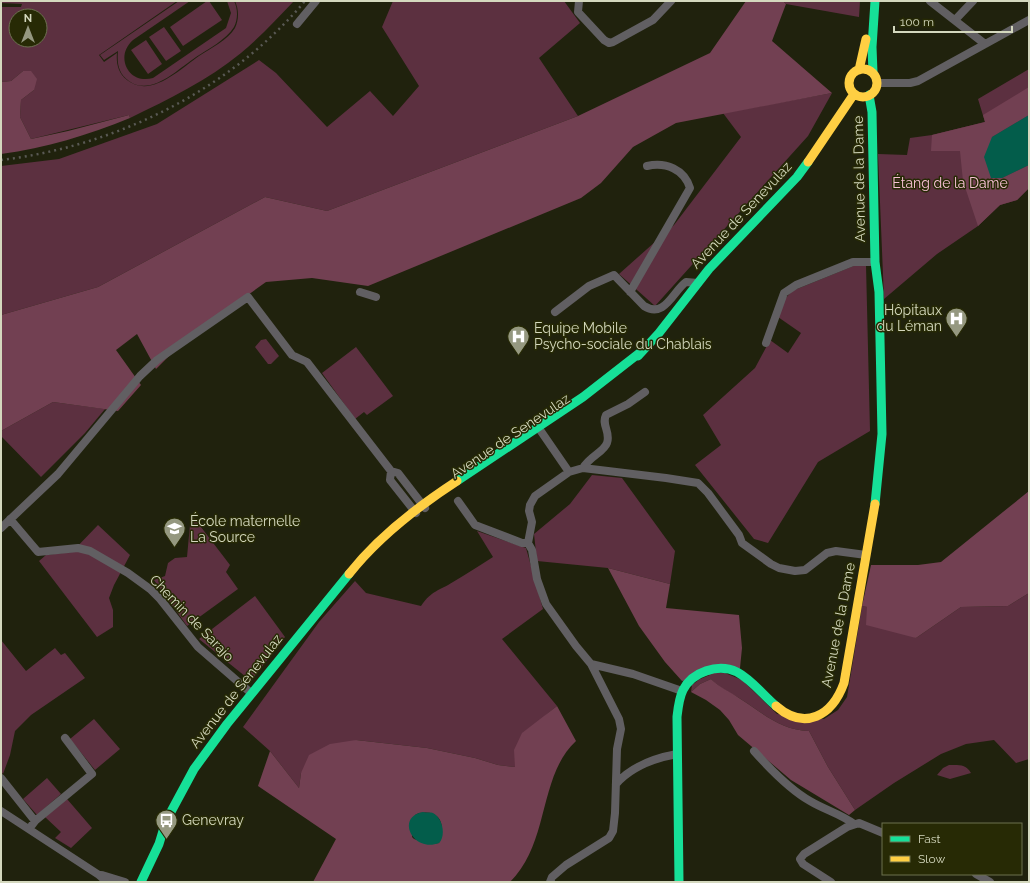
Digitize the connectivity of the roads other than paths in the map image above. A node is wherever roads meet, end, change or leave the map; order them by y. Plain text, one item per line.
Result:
1 (316, 1) edge
2 (579, 1) edge
3 (671, 1) edge
4 (874, 1) edge
5 (930, 1) edge
6 (973, 1) edge
7 (956, 20) junction
8 (1029, 20) edge
9 (297, 24) dead end
10 (985, 44) junction
11 (859, 70) junction
12 (873, 73) junction
13 (877, 83) junction
14 (854, 94) junction
15 (869, 95) junction
16 (647, 166) dead end
17 (875, 262) junction
18 (698, 283) junction
19 (360, 292) dead end
20 (630, 292) junction
21 (376, 297) dead end
22 (555, 312) dead end
23 (766, 343) dead end
24 (646, 392) dead end
25 (540, 430) junction
26 (583, 468) junction
27 (391, 471) junction
28 (569, 472) junction
29 (458, 501) dead end
30 (424, 506) junction
31 (416, 513) junction
32 (10, 519) junction
33 (1, 528) edge
34 (528, 543) junction
35 (866, 555) junction
36 (592, 664) junction
37 (682, 691) junction
38 (251, 693) junction
39 (65, 738) dead end
40 (754, 751) dead end
41 (677, 754) junction
42 (1, 778) edge
43 (616, 784) junction
44 (1, 811) edge
45 (35, 821) junction
46 (166, 821) junction
47 (854, 824) junction
48 (30, 830) junction
49 (882, 833) edge
50 (99, 875) junction
51 (978, 875) edge
52 (107, 882) edge
53 (124, 882) edge
54 (134, 882) edge
55 (141, 882) edge
56 (550, 882) edge
57 (679, 882) edge
58 (831, 882) edge
59 (990, 882) edge

1 - 9 street
2 - 3 street
4 - 11 main road
4 - 12 main road
5 - 7 street
6 - 7 street
7 - 10 street
8 - 10 street
10 - 13 street
11 - 12 main road
11 - 14 main road
12 - 13 main road
13 - 15 main road
14 - 15 main road
14 - 18 main road, Avenue de Senevulaz
15 - 17 main road, Avenue de la Dame
16 - 20 street
17 - 23 street
17 - 35 main road, Avenue de la Dame
18 - 20 street
18 - 25 main road, Avenue de Senevulaz
19 - 21 street
20 - 22 street
24 - 26 street
25 - 28 street
25 - 30 main road, Avenue de Senevulaz
26 - 28 street
26 - 35 street
27 - 30 street
27 - 31 street
27 - 32 street
28 - 34 street
29 - 34 street
30 - 31 main road, Avenue de Senevulaz
31 - 38 main road, Avenue de Senevulaz
32 - 33 street
32 - 38 street, Chemin de Sarajo
34 - 36 street
35 - 37 main road, Avenue de la Dame
36 - 37 street
36 - 43 street
37 - 41 main road
38 - 46 main road, Avenue de Senevulaz
39 - 45 street
40 - 47 street
41 - 43 street
41 - 57 main road
42 - 45 street
43 - 56 street
44 - 48 street
45 - 48 street
46 - 54 main road, Avenue de Senevulaz
46 - 55 main road, Avenue de Senevulaz
47 - 49 street
47 - 58 street
48 - 50 street
50 - 52 street
50 - 53 street
51 - 59 street

